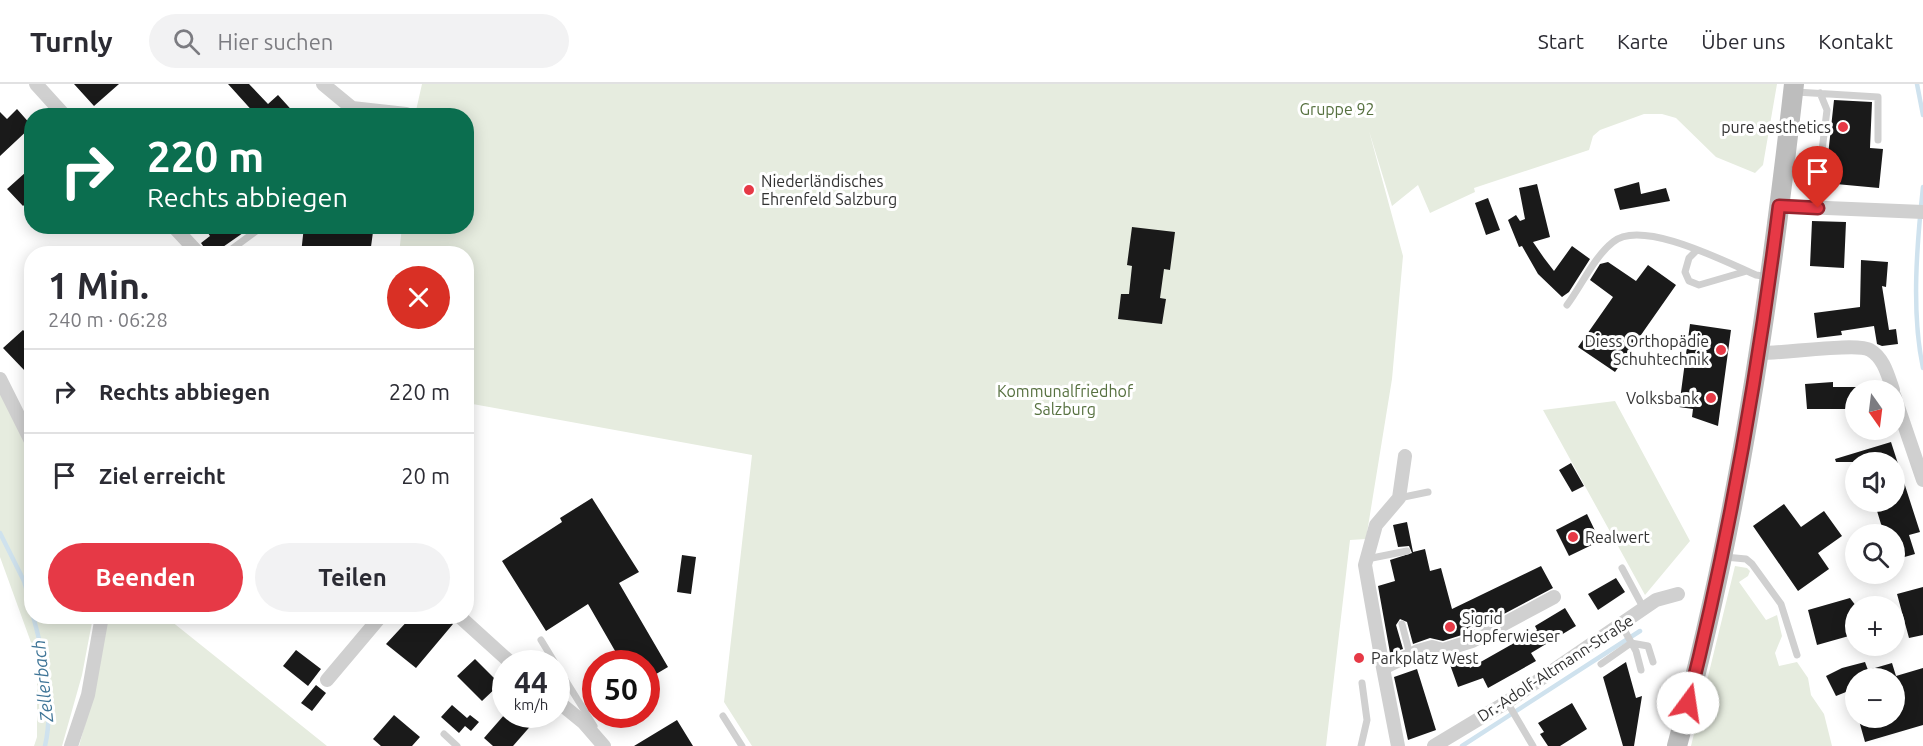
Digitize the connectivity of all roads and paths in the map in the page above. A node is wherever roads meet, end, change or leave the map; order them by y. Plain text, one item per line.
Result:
1 (36, 84) edge
2 (323, 84) edge
3 (1794, 88) edge
4 (1820, 93) junction
5 (58, 108) edge
6 (353, 108) edge
7 (1878, 140) dead end
8 (1819, 175) dead end
9 (1779, 206) junction
10 (1918, 212) edge
11 (180, 234) edge
12 (252, 234) edge
13 (192, 246) edge
14 (236, 246) edge
15 (1696, 251) junction
16 (1747, 271) junction
17 (1769, 277) junction
18 (1567, 305) dead end
19 (1758, 353) junction
20 (0, 379) edge
21 (1889, 380) edge
22 (24, 427) edge
23 (1905, 427) edge
24 (1405, 456) dead end
25 (1923, 480) edge
26 (1428, 492) dead end
27 (1400, 498) junction
28 (1407, 550) dead end
29 (1722, 557) junction
30 (1367, 559) junction
31 (1622, 568) dead end
32 (1678, 594) dead end
33 (1554, 597) dead end
34 (1644, 609) junction
35 (101, 624) edge
36 (374, 624) edge
37 (468, 624) edge
38 (1402, 624) dead end
39 (1624, 630) junction
40 (541, 640) dead end
41 (1631, 643) junction
42 (497, 650) edge
43 (547, 650) edge
44 (1410, 655) junction
45 (1797, 655) dead end
46 (1653, 662) dead end
47 (1601, 664) dead end
48 (1383, 668) junction
49 (1641, 670) dead end
50 (327, 680) dead end
51 (1362, 683) dead end
52 (570, 687) edge
53 (1509, 706) junction
54 (570, 711) edge
55 (723, 716) dead end
56 (444, 734) dead end
57 (71, 746) edge
58 (457, 746) edge
59 (605, 746) edge
60 (742, 746) edge
61 (1361, 746) edge
62 (1398, 746) edge
63 (1434, 746) edge
64 (1533, 746) edge
65 (1677, 746) edge

1 - 5 street
2 - 6 street
3 - 4 lane
3 - 9 main road
4 - 7 lane
4 - 8 lane
9 - 10 street
9 - 17 main road
11 - 13 street
12 - 14 lane
15 - 16 lane
15 - 16 lane
15 - 18 lane
16 - 17 lane
17 - 19 main road
19 - 21 street
19 - 29 main road
20 - 22 street
23 - 25 street
24 - 27 street
26 - 27 lane
27 - 30 street
28 - 30 lane
29 - 45 lane
29 - 65 main road
30 - 48 street
31 - 34 lane
32 - 34 street, Dr.-Adolf-Altmann-Straße
33 - 44 street
34 - 39 street, Dr.-Adolf-Altmann-Straße
35 - 57 street
36 - 50 street
37 - 42 street
38 - 44 lane
39 - 41 lane
39 - 53 street, Dr.-Adolf-Altmann-Straße
40 - 43 lane
41 - 46 lane
41 - 47 lane
41 - 49 lane
44 - 48 street
48 - 62 street
51 - 61 lane
52 - 59 lane
53 - 63 street, Dr.-Adolf-Altmann-Straße
53 - 64 lane
54 - 59 street
55 - 60 lane
56 - 58 lane

